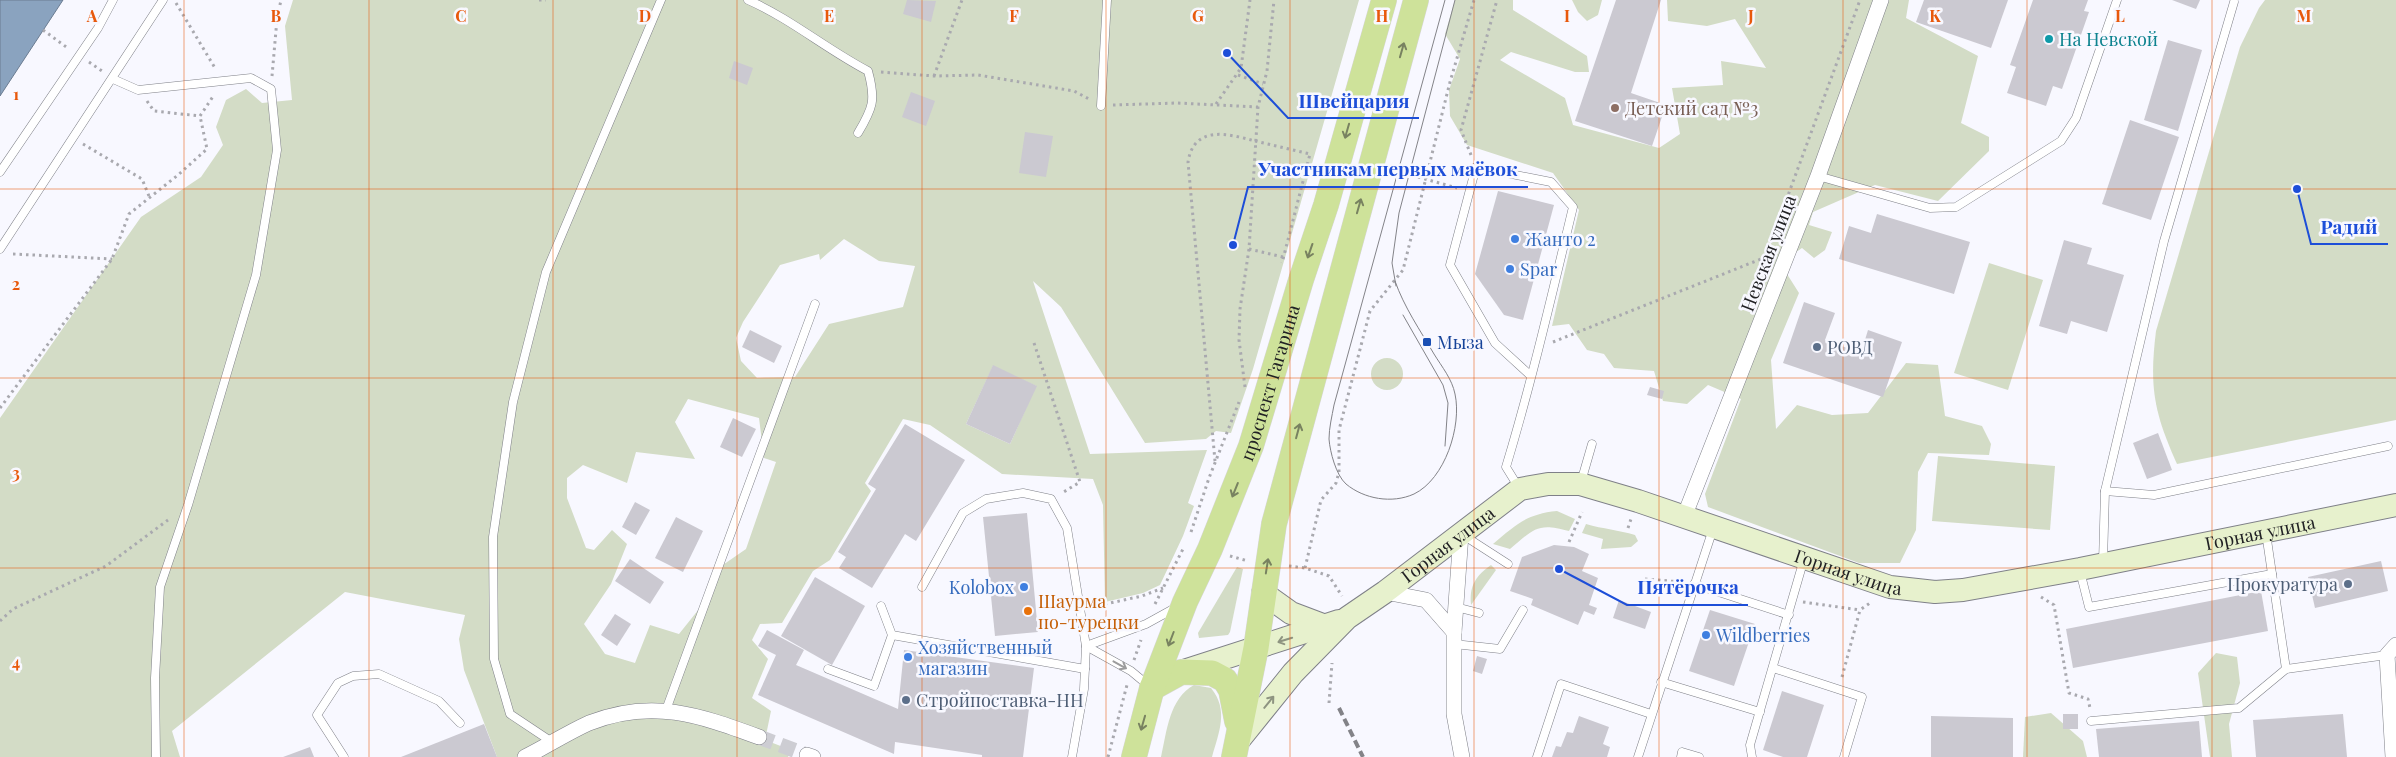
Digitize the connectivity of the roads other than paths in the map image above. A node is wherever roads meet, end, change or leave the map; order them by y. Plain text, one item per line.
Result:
1 (113, 0) edge
2 (163, 0) edge
3 (661, 0) edge
4 (748, 0) edge
5 (1106, 0) edge
6 (1384, 0) edge
7 (1416, 0) edge
8 (1881, 0) edge
9 (2117, 0) edge
10 (2234, 2) dead end
11 (113, 79) junction
12 (1101, 106) road end
13 (858, 133) dead end
14 (0, 172) edge
15 (1818, 176) junction
16 (0, 249) edge
17 (815, 304) dead end
18 (1532, 376) junction
19 (1592, 444) dead end
20 (2388, 446) dead end
21 (1580, 484) junction
22 (1520, 490) junction
23 (2105, 491) junction
24 (2396, 505) edge
25 (1684, 517) junction
26 (1713, 527) junction
27 (2266, 531) junction
28 (1461, 534) junction
29 (1804, 559) junction
30 (1508, 564) dead end
31 (2103, 564) junction
32 (2080, 569) junction
33 (2272, 574) junction
34 (1694, 584) junction
35 (922, 587) dead end
36 (1385, 592) junction
37 (1263, 593) junction
38 (1184, 602) junction
39 (881, 606) dead end
40 (1456, 607) junction
41 (1523, 610) dead end
42 (1479, 613) dead end
43 (1789, 615) junction
44 (1343, 619) junction
45 (892, 635) junction
46 (1454, 638) junction
47 (1086, 646) junction
48 (1256, 648) junction
49 (2392, 650) edge
50 (828, 668) dead end
51 (1773, 668) junction
52 (1085, 669) junction
53 (2286, 669) junction
54 (1181, 672) junction
55 (1661, 682) junction
56 (1152, 688) junction
57 (666, 710) junction
58 (1760, 712) junction
59 (1651, 714) junction
60 (2091, 721) road end
61 (460, 723) dead end
62 (759, 737) tunnel mouth
63 (552, 742) junction
64 (1236, 749) edge
65 (156, 757) edge
66 (344, 757) edge
67 (525, 757) edge
68 (1072, 757) edge
69 (1134, 757) edge
70 (1462, 757) edge
71 (1537, 757) edge
72 (1638, 757) edge
73 (1681, 757) edge
74 (1699, 757) edge
75 (1752, 757) edge
76 (1844, 757) edge
77 (2393, 757) edge

1 - 14 lane
2 - 11 lane
3 - 63 lane
4 - 13 lane
5 - 12 lane
6 -> 38 main road, проспект Гагарина
37 -> 7 main road
8 - 15 street, Невская улица
9 - 15 lane
10 - 23 lane
11 - 16 lane
11 - 65 lane
15 - 25 street, Невская улица
17 - 57 lane
18 - 18 lane
18 - 22 lane
19 - 21 lane
20 - 23 lane
21 - 22 main road, Горная улица
21 - 25 main road, Горная улица
22 - 28 main road, Горная улица
23 - 31 lane
24 - 27 main road, Горная улица
25 - 26 main road, Горная улица
26 - 29 main road, Горная улица
26 - 34 lane
27 - 31 main road, Горная улица
27 - 33 lane
28 - 30 lane
28 - 36 main road, Горная улица
28 - 40 street
29 - 32 main road, Горная улица
29 - 43 lane
31 - 32 main road, Горная улица
32 - 33 lane
33 - 53 lane
34 - 43 lane
34 - 55 lane
35 - 47 lane
36 - 44 main road, Горная улица
36 - 46 street
37 - 44 main road
37 - 48 main road
38 - 47 lane
38 -> 56 main road, проспект Гагарина
39 - 45 lane
40 - 42 lane
40 - 46 street
41 - 46 lane
43 - 51 lane
44 -> 48 main road, Горная улица
64 -> 44 main road, Горная улица
45 - 50 lane
45 - 52 lane
46 - 70 street
47 - 52 lane
47 -> 56 lane
48 - 54 main road, Горная улица
48 - 64 main road
49 - 53 lane
49 - 77 street
51 - 58 lane
51 - 76 lane
52 - 68 lane
53 - 60 lane
54 - 56 main road
54 - 64 main road
55 - 58 lane
55 - 59 lane
56 -> 69 main road, проспект Гагарина
57 - 62 street
57 - 63 street
58 - 75 lane
59 - 71 lane
59 - 72 lane
61 - 66 lane
63 - 67 street
73 - 74 lane

